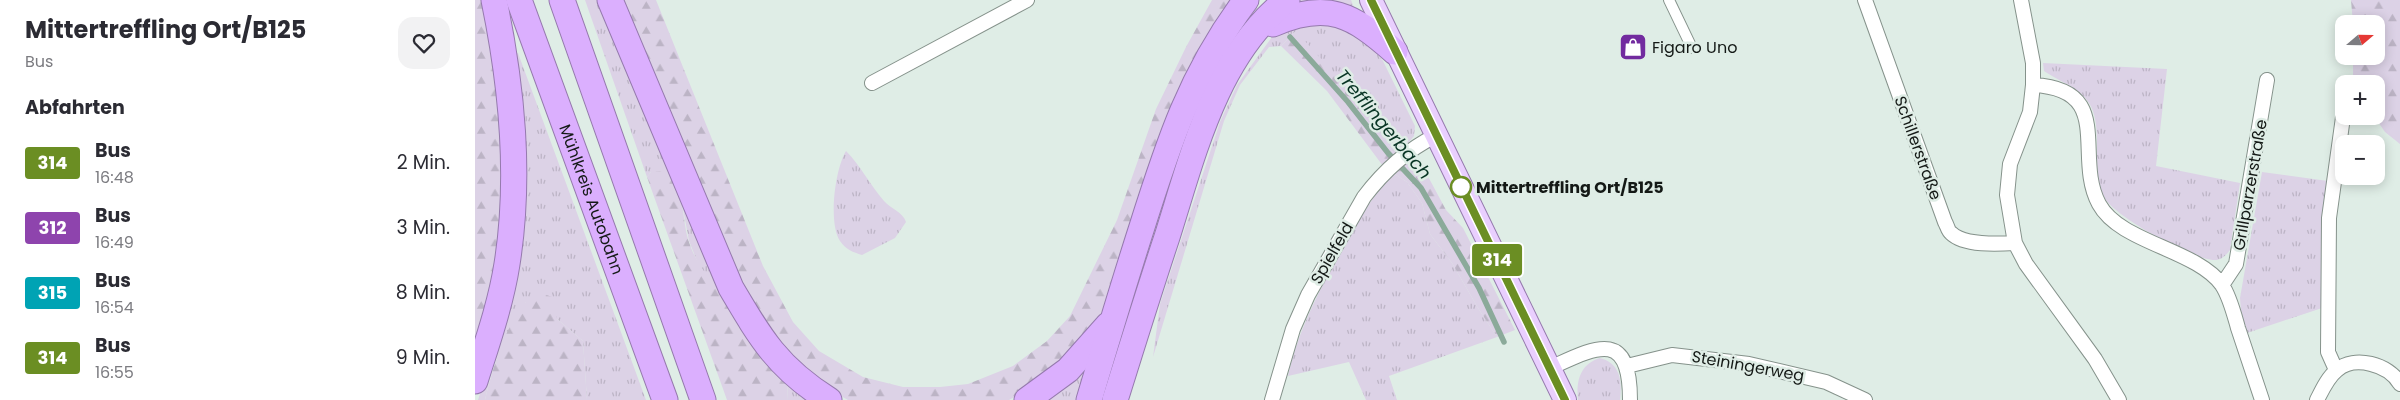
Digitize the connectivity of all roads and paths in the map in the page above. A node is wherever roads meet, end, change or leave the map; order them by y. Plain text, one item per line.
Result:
1 (493, 0) edge
2 (519, 0) edge
3 (562, 0) edge
4 (610, 0) edge
5 (1027, 0) edge
6 (1246, 0) edge
7 (1287, 0) edge
8 (1371, 0) edge
9 (1669, 0) edge
10 (1865, 0) edge
11 (2021, 0) edge
12 (1692, 48) dead end
13 (1243, 50) junction
14 (1395, 52) junction
15 (2267, 80) dead end
16 (872, 83) dead end
17 (2033, 85) junction
18 (2342, 125) edge
19 (1435, 136) junction
20 (2015, 243) junction
21 (2222, 285) junction
22 (1113, 319) junction
23 (1627, 366) junction
24 (1550, 368) junction
25 (2336, 370) junction
26 (475, 381) edge
27 (2400, 384) edge
28 (665, 400) edge
29 (703, 400) edge
30 (829, 400) edge
31 (1027, 400) edge
32 (1089, 400) edge
33 (1115, 400) edge
34 (1272, 400) edge
35 (1565, 400) edge
36 (1630, 400) edge
37 (1865, 400) edge
38 (2119, 400) edge
39 (2263, 400) edge
40 (2317, 400) edge

1 - 26 highway
2 - 28 highway, Mühlkreis Autobahn
3 - 29 highway
4 - 30 highway
5 - 16 street
6 - 22 highway
7 - 13 highway
8 - 14 main road
9 - 12 street
10 - 20 street, Schillerstraße
11 - 17 street
13 - 14 highway
13 - 33 highway
14 - 19 main road
15 - 21 street, Grillparzerstraße
17 - 20 street
17 - 21 street
18 - 25 street
19 - 24 main road
19 - 34 street, Spielfeld
20 - 38 street
21 - 39 street
22 - 31 highway
22 - 32 highway
23 - 24 street
23 - 36 street
23 - 37 street, Steiningerweg
24 - 35 main road
25 - 27 street
25 - 40 street

